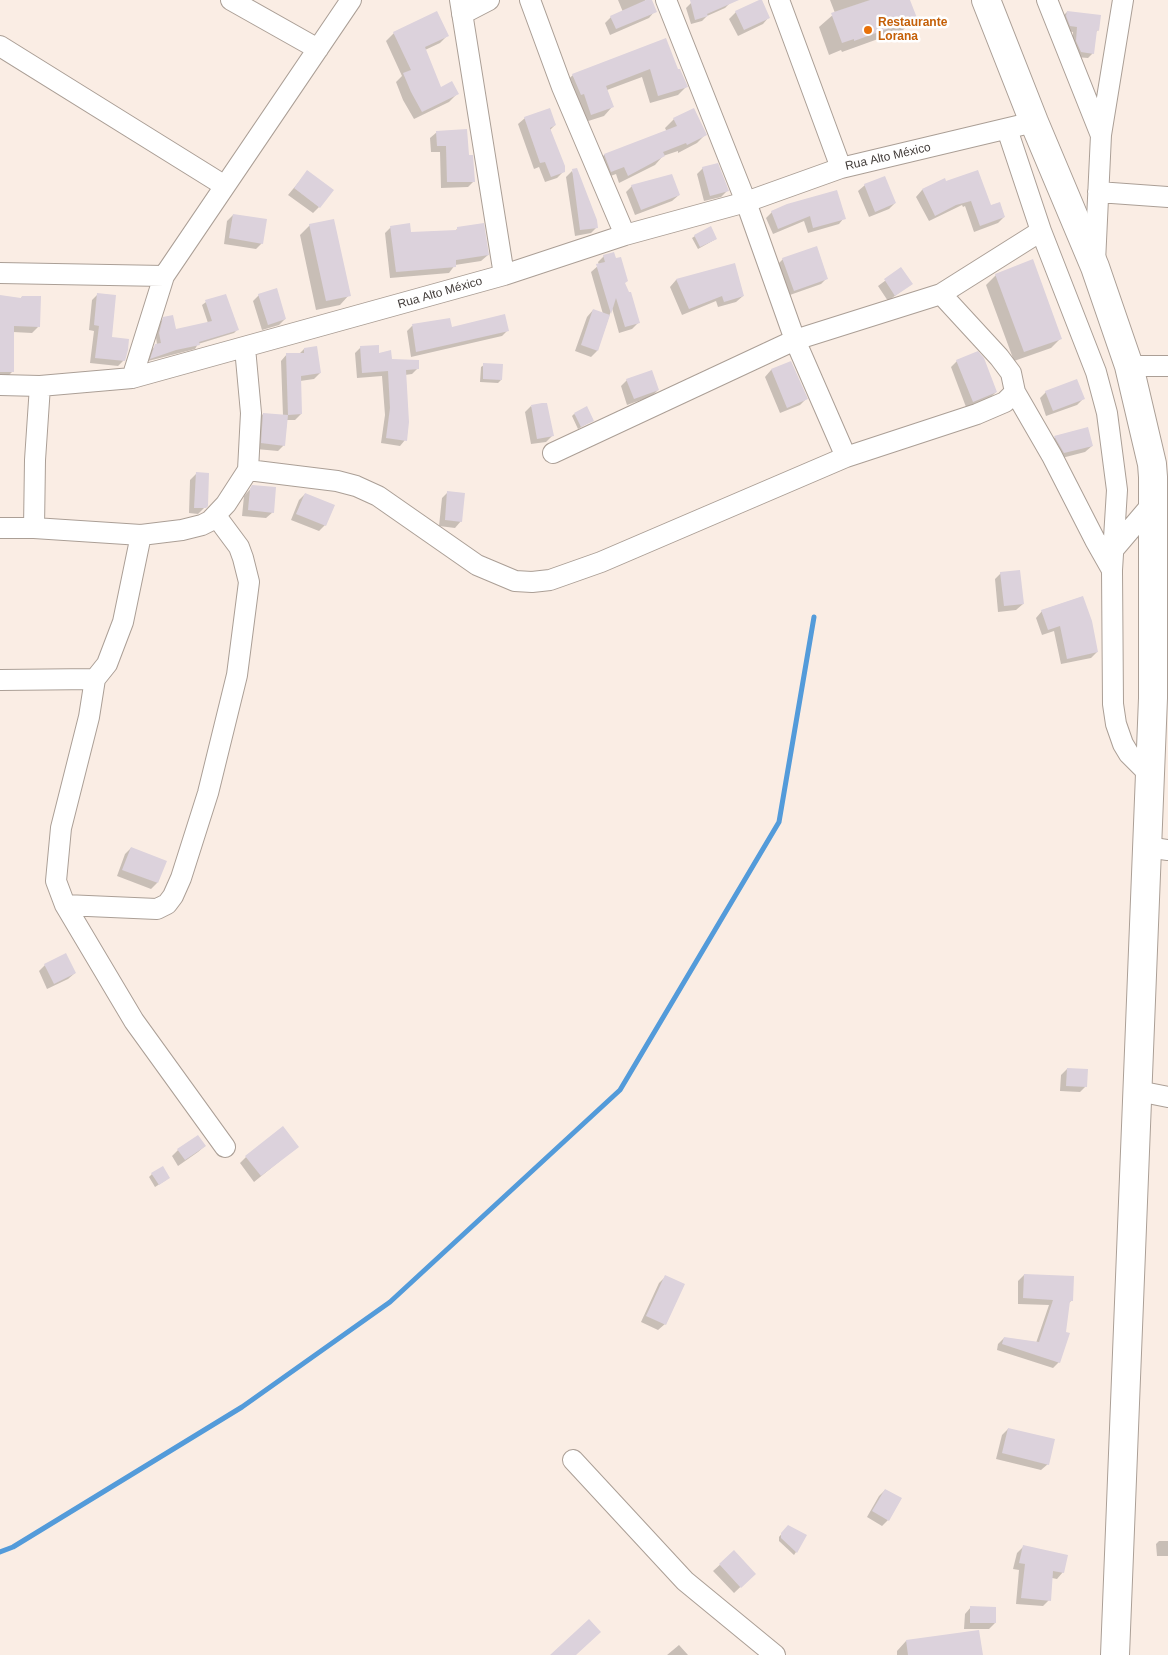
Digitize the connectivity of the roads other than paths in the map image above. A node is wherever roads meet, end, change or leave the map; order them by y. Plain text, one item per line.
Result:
1 (231, 0) edge
2 (351, 0) edge
3 (489, 0) edge
4 (530, 0) edge
5 (666, 0) edge
6 (779, 0) edge
7 (986, 0) edge
8 (1047, 0) edge
9 (1123, 0) edge
10 (461, 7) edge
11 (0, 46) edge
12 (318, 49) junction
13 (1034, 122) junction
14 (1007, 128) junction
15 (1101, 136) junction
16 (841, 168) junction
17 (225, 186) junction
18 (1098, 192) junction
19 (1168, 197) edge
20 (746, 202) junction
21 (1041, 231) junction
22 (625, 235) junction
23 (1095, 267) junction
24 (0, 273) edge
25 (504, 275) junction
26 (164, 276) junction
27 (941, 294) junction
28 (795, 340) junction
29 (245, 348) junction
30 (1129, 366) junction
31 (1168, 366) edge
32 (132, 378) junction
33 (0, 385) edge
34 (40, 386) junction
35 (1015, 392) junction
36 (553, 453) dead end
37 (846, 456) junction
38 (248, 470) junction
39 (1158, 486) edge
40 (216, 516) junction
41 (0, 528) edge
42 (34, 528) junction
43 (141, 535) junction
44 (1113, 560) junction
45 (95, 679) junction
46 (0, 680) edge
47 (1160, 727) edge
48 (1150, 775) junction
49 (1158, 848) edge
50 (65, 905) junction
51 (1138, 1091) junction
52 (1168, 1097) edge
53 (225, 1147) dead end
54 (573, 1460) dead end
55 (775, 1655) edge
56 (1116, 1655) edge

1 - 12 street
2 - 12 street
3 - 10 street
4 - 22 street
5 - 20 street
6 - 16 street
7 - 13 main road
8 - 15 street
9 - 15 street
10 - 25 street
11 - 17 street
12 - 17 street
13 - 14 street, Rua Alto México
13 - 23 main road
14 - 16 street, Rua Alto México
14 - 21 street
15 - 18 street
16 - 20 street, Rua Alto México
17 - 26 street
18 - 19 street
18 - 23 street
20 - 22 street, Rua Alto México
20 - 28 street
21 - 27 street
21 - 44 street
22 - 25 street, Rua Alto México
23 - 30 main road
24 - 26 street
25 - 29 street, Rua Alto México
26 - 32 street
27 - 28 street
27 - 35 street
28 - 36 street
28 - 37 street
29 - 32 street, Rua Alto México
29 - 38 street
30 - 31 street
30 - 39 main road
32 - 34 street, Rua Alto México
33 - 34 street, Rua Alto México
34 - 42 street
35 - 37 street
35 - 44 street
37 - 38 street
38 - 40 street
39 - 44 street
39 - 47 main road
40 - 43 street
40 - 50 street
41 - 42 street
42 - 43 street
43 - 45 street
44 - 48 street
45 - 46 street
45 - 50 street
47 - 48 main road
48 - 49 main road
49 - 51 main road
50 - 53 street
51 - 52 street
51 - 56 main road
54 - 55 street

